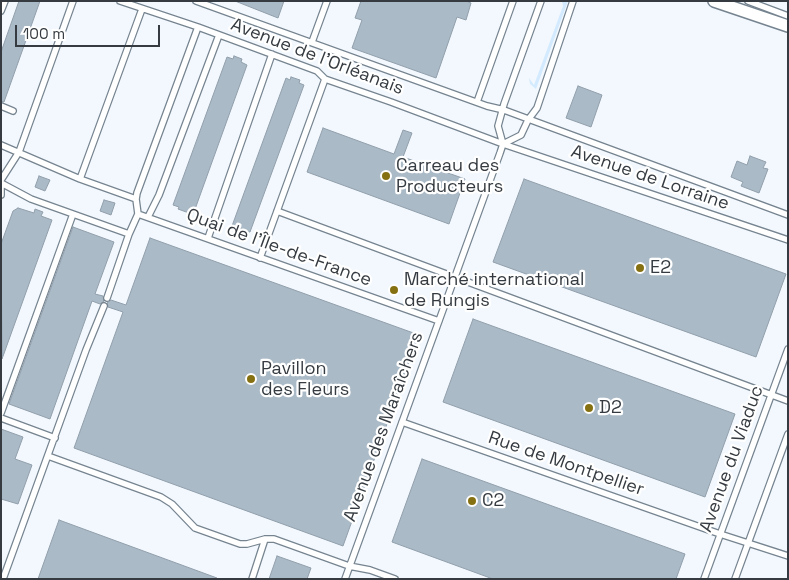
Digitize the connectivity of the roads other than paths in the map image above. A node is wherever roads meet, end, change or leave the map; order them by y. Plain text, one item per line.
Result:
1 (5, 1) edge
2 (73, 1) edge
3 (120, 1) edge
4 (196, 1) edge
5 (327, 1) edge
6 (513, 1) edge
7 (541, 1) edge
8 (573, 1) edge
9 (714, 1) edge
10 (748, 1) edge
11 (142, 9) junction
12 (1, 11) edge
13 (788, 16) edge
14 (788, 26) edge
15 (198, 27) junction
16 (218, 34) junction
17 (312, 42) junction
18 (272, 54) junction
19 (325, 79) junction
20 (477, 102) junction
21 (1, 106) edge
22 (504, 110) junction
23 (13, 111) dead end
24 (528, 120) junction
25 (503, 144) junction
26 (1, 145) edge
27 (18, 152) junction
28 (80, 179) junction
29 (1, 183) edge
30 (1, 194) edge
31 (136, 199) junction
32 (277, 211) junction
33 (72, 214) junction
34 (138, 214) junction
35 (788, 215) edge
36 (148, 217) junction
37 (129, 234) junction
38 (208, 238) junction
39 (788, 240) edge
40 (260, 258) junction
41 (454, 276) junction
42 (107, 298) dead end
43 (104, 306) dead end
44 (439, 321) junction
45 (788, 349) edge
46 (771, 394) junction
47 (788, 400) edge
48 (1, 413) edge
49 (1, 418) edge
50 (402, 422) junction
51 (788, 434) edge
52 (55, 438) junction
53 (48, 456) junction
54 (720, 534) junction
55 (266, 538) junction
56 (748, 542) junction
57 (788, 556) edge
58 (350, 566) junction
59 (3, 579) edge
60 (252, 579) edge
61 (345, 579) edge
62 (395, 579) edge
63 (704, 579) edge
64 (735, 579) edge

1 - 12 lane
2 - 27 lane
3 - 11 lane, Avenue de l'Orléanais
4 - 17 lane, Avenue de Lorraine
5 - 17 lane
6 - 20 lane
7 - 22 lane, Avenue des Maraîchers
8 - 24 lane
9 - 14 street
10 - 13 lane
11 - 15 lane, Avenue de l'Orléanais
11 - 28 lane
15 - 16 lane, Avenue de l'Orléanais
15 - 31 lane
16 - 18 lane, Avenue de l'Orléanais
16 - 36 lane
17 - 20 lane, Avenue de Lorraine
18 - 19 lane, Avenue de l'Orléanais
18 - 38 lane
19 - 25 lane, Avenue de l'Orléanais
19 - 32 lane
20 - 22 lane, Avenue de Lorraine
21 - 23 lane
22 - 24 lane, Avenue de Lorraine
22 - 25 lane, Avenue des Maraîchers
24 - 25 lane
24 - 35 lane, Avenue de Lorraine
25 - 39 lane, Avenue de Lorraine
25 - 41 lane, Avenue des Maraîchers
26 - 27 lane
27 - 28 lane
27 - 29 lane
28 - 31 lane
29 - 30 lane
29 - 33 lane
31 - 34 lane
32 - 40 lane
32 - 41 lane
33 - 37 lane
33 - 48 lane
34 - 36 lane, Quai de l'Île-de-France
34 - 37 lane
36 - 38 lane, Quai de l'Île-de-France
37 - 42 lane
38 - 40 lane, Quai de l'Île-de-France
40 - 44 lane, Quai de l'Île-de-France
41 - 44 lane, Avenue des Maraîchers
41 - 46 lane
43 - 52 lane
44 - 50 lane, Avenue des Maraîchers
45 - 46 lane, Avenue du Viaduc
46 - 47 lane
46 - 54 lane, Avenue du Viaduc
49 - 52 lane
50 - 54 lane, Rue de Montpellier
50 - 58 lane, Avenue des Maraîchers
51 - 56 lane
52 - 53 lane
53 - 55 lane
53 - 59 lane
54 - 56 lane, Rue de Montpellier
54 - 63 lane, Avenue du Viaduc
55 - 58 lane
55 - 60 lane
56 - 57 lane, Rue de Montpellier
56 - 64 lane
58 - 61 lane, Avenue des Maraîchers
58 - 62 lane

